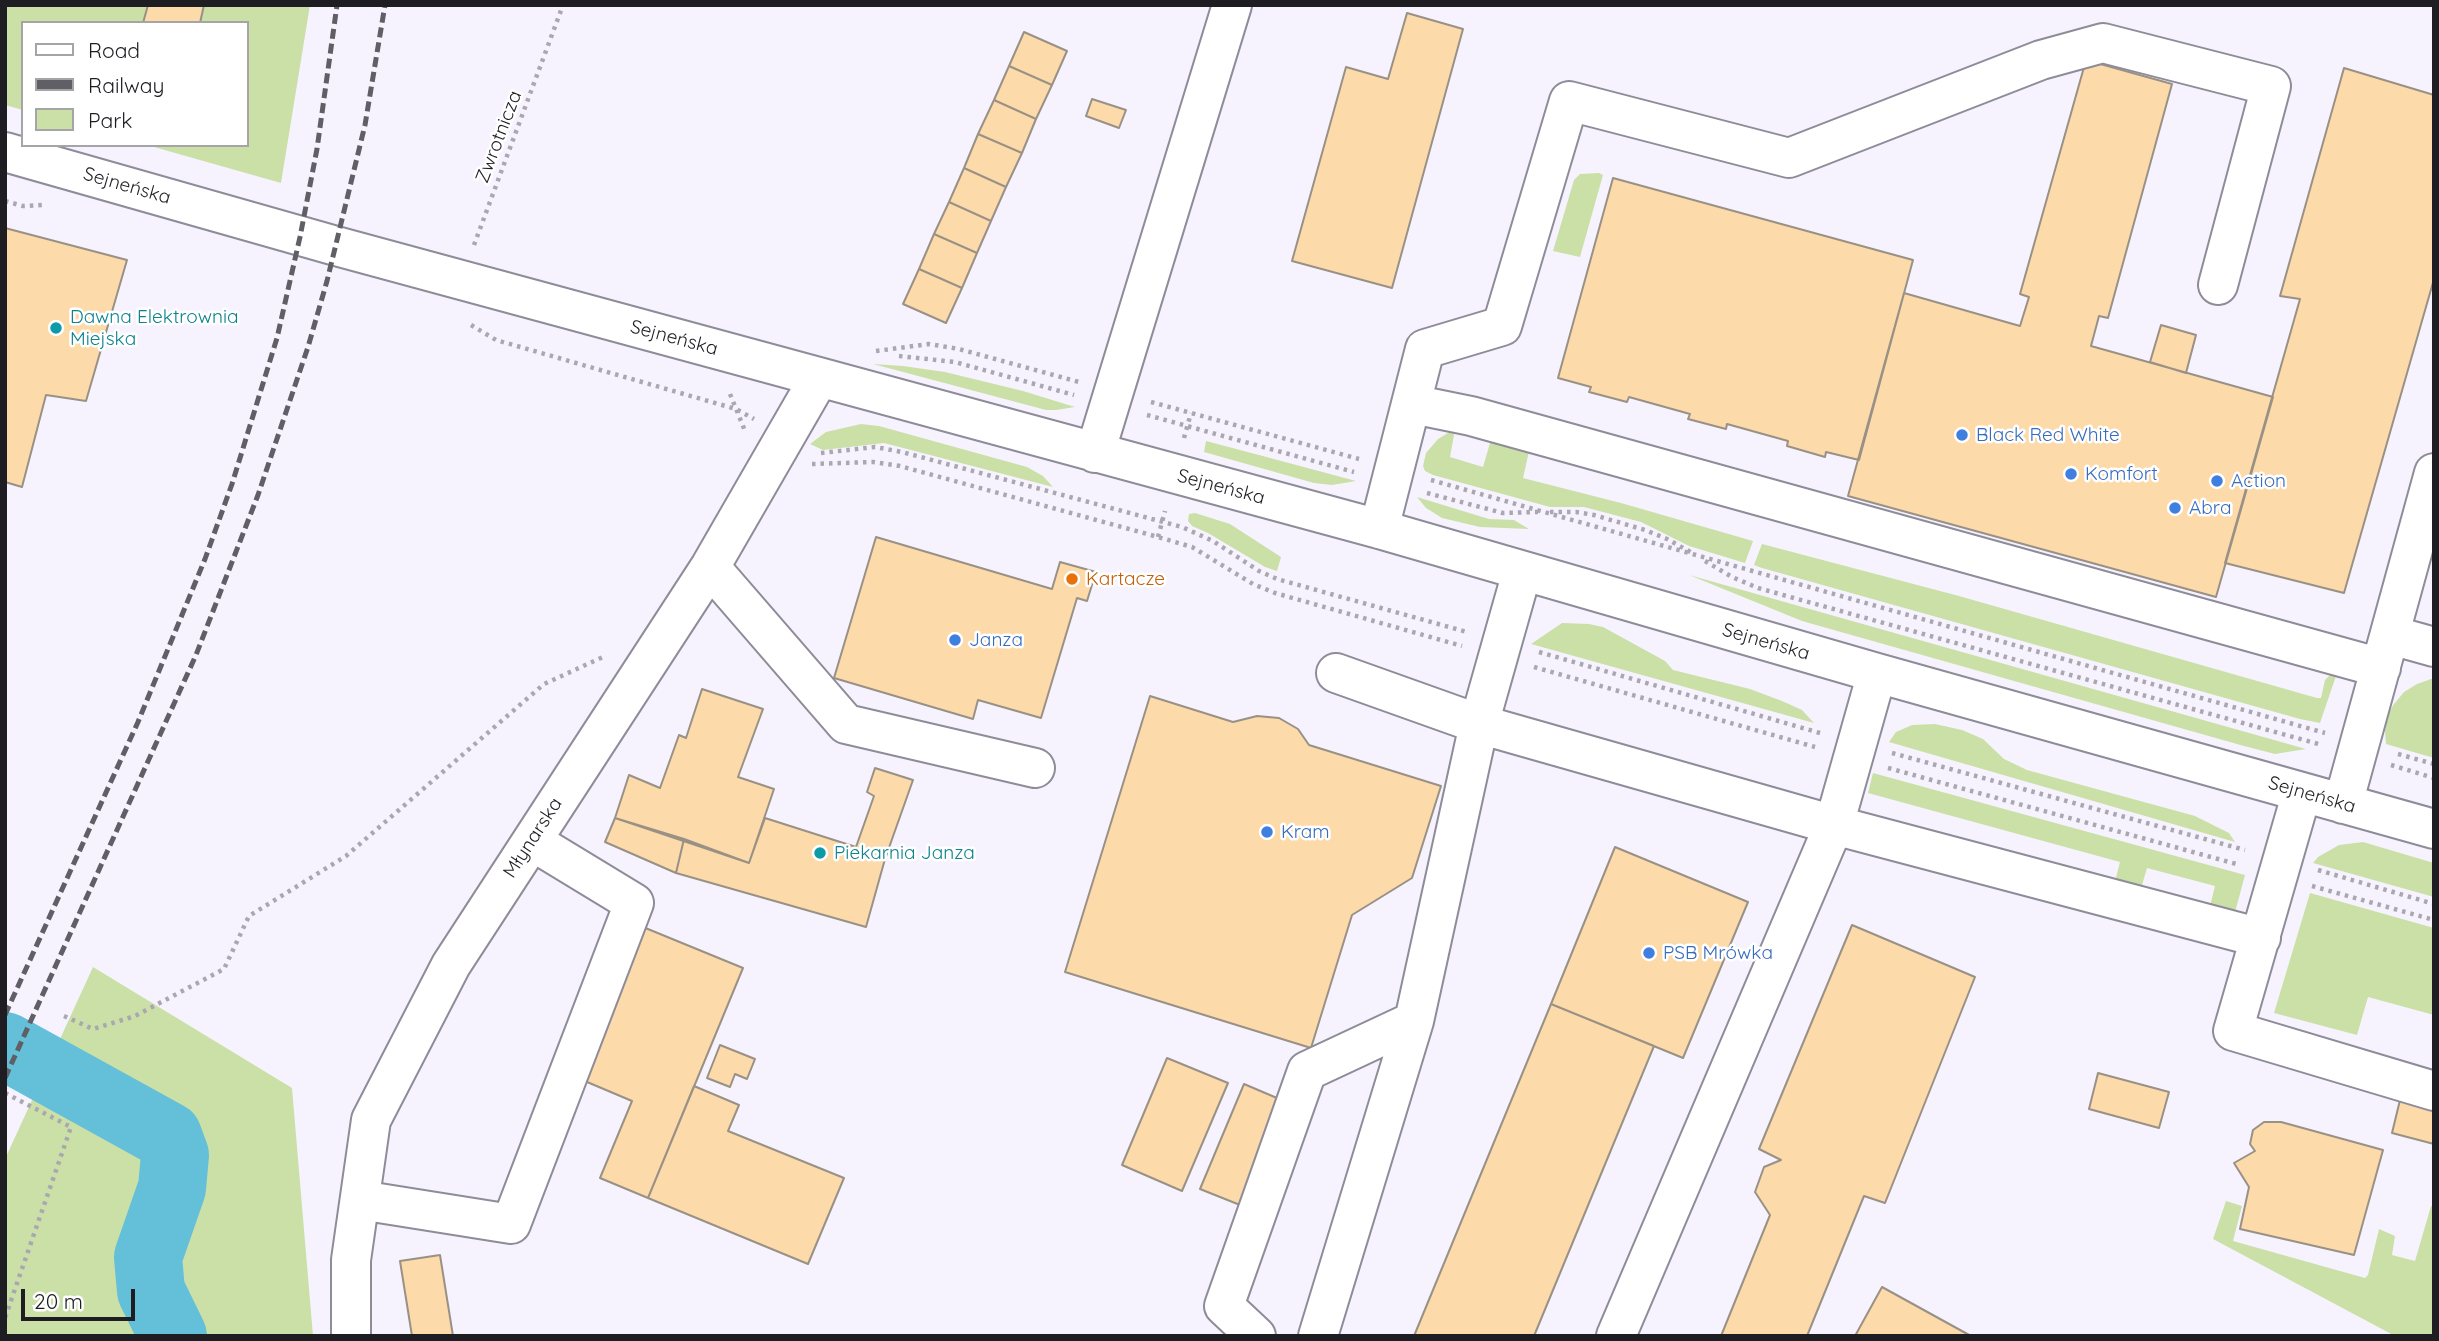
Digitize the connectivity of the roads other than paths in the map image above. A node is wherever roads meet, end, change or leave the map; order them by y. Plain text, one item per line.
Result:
1 (1232, 5) edge
2 (5, 152) edge
3 (2218, 285) dead end
4 (819, 378) junction
5 (1412, 404) junction
6 (1095, 453) junction
7 (2434, 473) edge
8 (1379, 529) junction
9 (710, 567) junction
10 (1522, 572) junction
11 (2434, 647) edge
12 (2386, 652) junction
13 (1336, 674) dead end
14 (1877, 674) junction
15 (1479, 724) junction
16 (1035, 768) dead end
17 (2302, 792) junction
18 (2343, 804) junction
19 (1834, 825) junction
20 (2434, 830) edge
21 (532, 841) junction
22 (2261, 938) junction
23 (1414, 1021) junction
24 (2434, 1091) edge
25 (360, 1199) junction
26 (351, 1336) edge
27 (1256, 1336) edge
28 (1318, 1336) edge
29 (1616, 1336) edge

1 - 6 street
2 - 4 street, Sejneńska
3 - 5 street
4 - 6 street, Sejneńska
4 - 9 street, Młynarska
5 - 8 street
5 - 12 street
6 - 8 street, Sejneńska
7 - 12 street
8 - 10 street, Sejneńska
9 - 16 street
9 - 21 street, Młynarska
10 - 14 street, Sejneńska
10 - 15 street
11 - 12 street
12 - 18 street
13 - 15 street
14 - 17 street, Sejneńska
14 - 19 street
15 - 19 street
15 - 23 street
17 - 18 street, Sejneńska
17 - 22 street
18 - 20 street, Sejneńska
19 - 22 street
19 - 29 street
21 - 25 street, Młynarska
21 - 25 street
22 - 24 street
23 - 27 street
23 - 28 street
25 - 26 street, Młynarska

